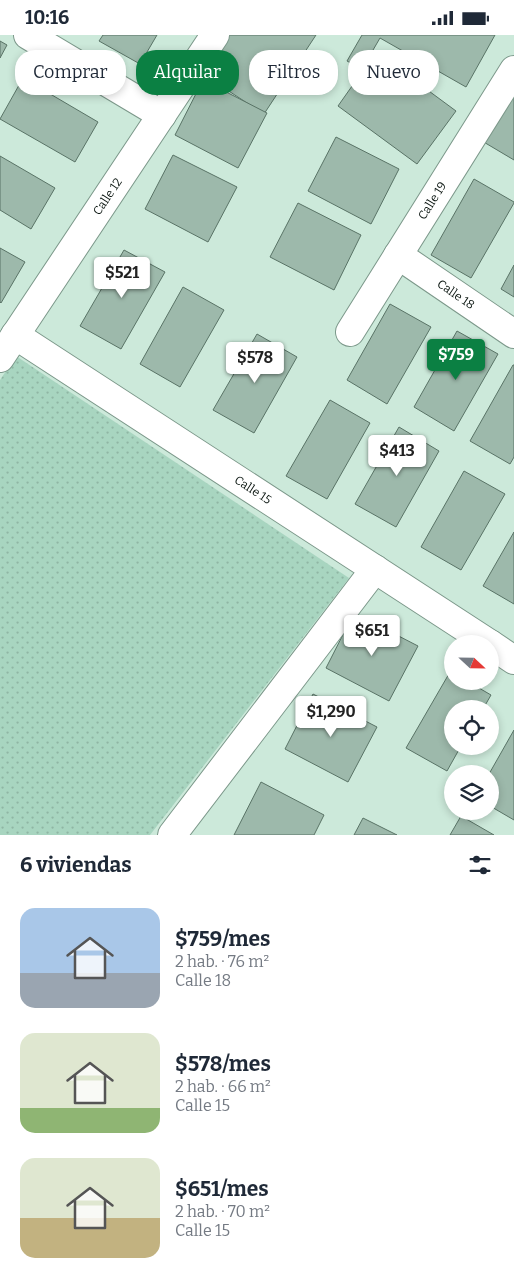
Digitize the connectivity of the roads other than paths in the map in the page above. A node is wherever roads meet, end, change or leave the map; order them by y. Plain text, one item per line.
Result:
1 (28, 35) edge
2 (215, 35) edge
3 (514, 70) edge
4 (162, 115) junction
5 (398, 255) junction
6 (350, 332) dead end
7 (514, 334) edge
8 (15, 335) junction
9 (0, 358) edge
10 (375, 569) junction
11 (476, 635) edge
12 (499, 650) edge
13 (514, 660) edge
14 (172, 835) edge

1 - 4 street
2 - 4 street, Calle 12
3 - 5 street, Calle 19
4 - 8 street, Calle 12
5 - 6 street, Calle 19
5 - 7 street, Calle 18
8 - 9 street, Calle 12
8 - 10 street, Calle 15
10 - 11 street, Calle 15
10 - 14 street
12 - 13 street, Calle 15

